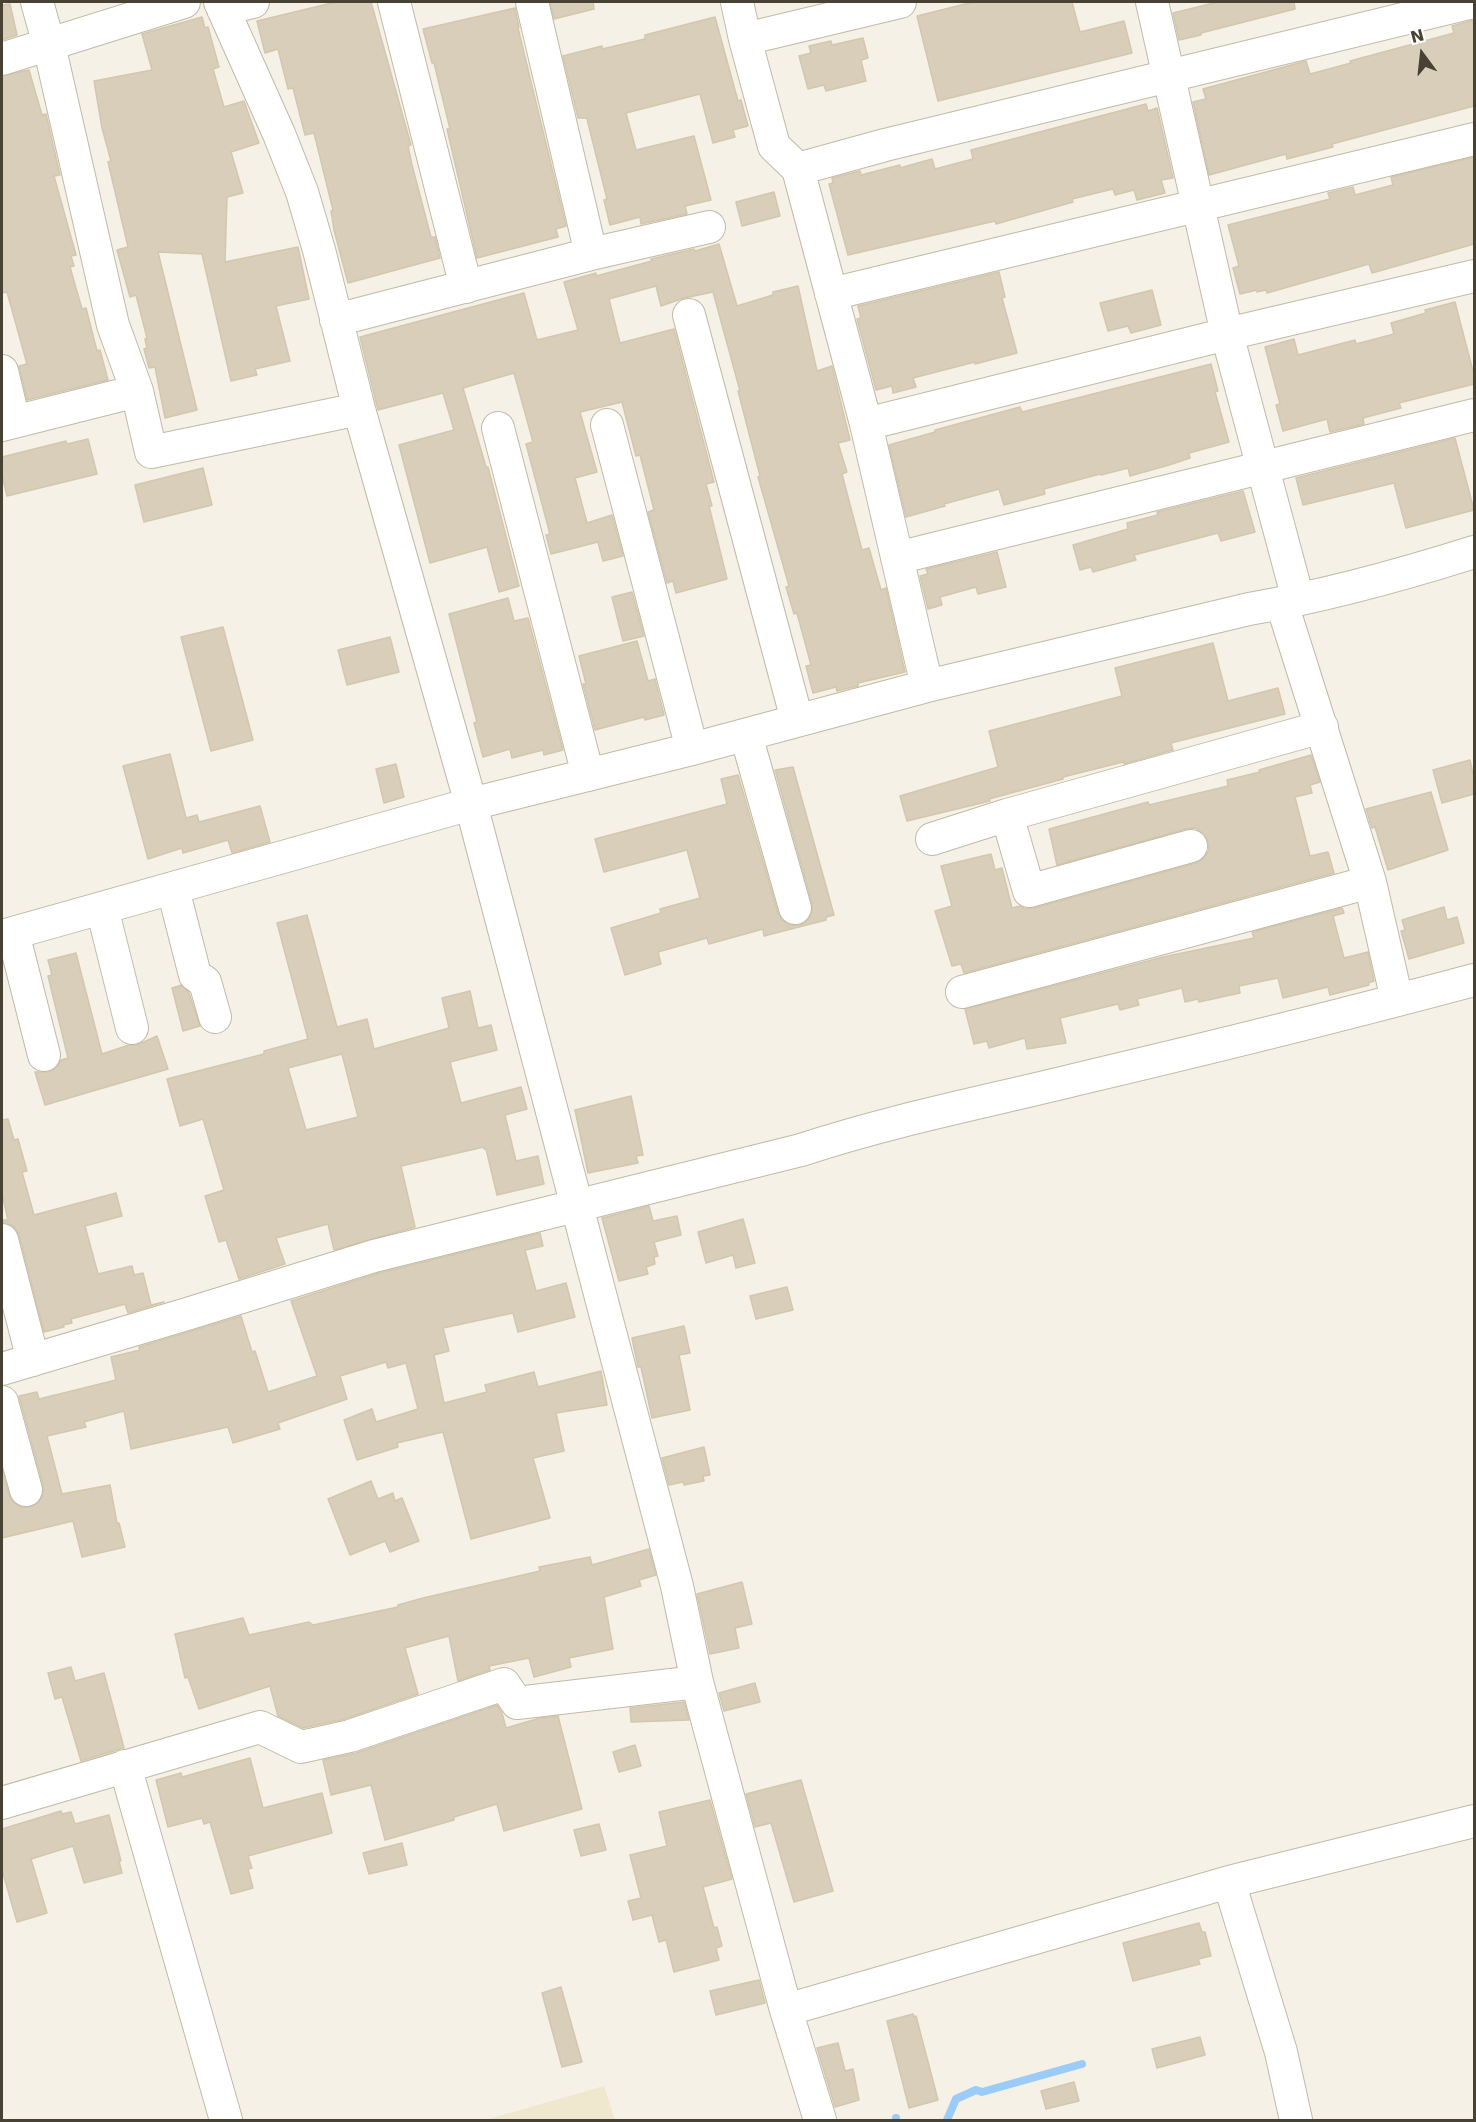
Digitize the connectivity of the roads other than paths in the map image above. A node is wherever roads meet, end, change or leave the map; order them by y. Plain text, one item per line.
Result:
1 (37, 2) edge
2 (184, 2) edge
3 (254, 2) edge
4 (394, 2) edge
5 (532, 2) edge
6 (737, 2) edge
7 (900, 2) edge
8 (1152, 2) edge
9 (1473, 2) edge
10 (221, 5) edge
11 (745, 39) junction
12 (49, 45) junction
13 (2, 59) edge
14 (1169, 75) junction
15 (1474, 139) edge
16 (798, 169) junction
17 (1199, 206) junction
18 (709, 227) dead end
19 (591, 254) junction
20 (1474, 276) edge
21 (466, 287) junction
22 (831, 294) junction
23 (689, 315) dead end
24 (336, 320) junction
25 (1227, 334) junction
26 (2, 371) edge
27 (137, 391) junction
28 (359, 410) junction
29 (1474, 415) edge
30 (8, 424) edge
31 (866, 424) junction
32 (607, 425) dead end
33 (498, 428) dead end
34 (1263, 466) junction
35 (1474, 552) edge
36 (897, 558) junction
37 (1290, 602) junction
38 (927, 686) junction
39 (796, 720) junction
40 (1322, 727) junction
41 (746, 735) junction
42 (692, 749) junction
43 (588, 775) junction
44 (471, 804) junction
45 (1007, 815) junction
46 (932, 839) dead end
47 (1191, 846) dead end
48 (1370, 882) junction
49 (173, 888) junction
50 (102, 908) junction
51 (795, 908) dead end
52 (7, 934) edge
53 (1474, 980) edge
54 (962, 992) dead end
55 (1396, 1000) junction
56 (215, 1017) dead end
57 (132, 1028) dead end
58 (44, 1055) dead end
59 (576, 1205) junction
60 (2, 1240) edge
61 (33, 1360) junction
62 (2, 1369) edge
63 (2, 1402) edge
64 (26, 1490) dead end
65 (697, 1682) junction
66 (125, 1766) junction
67 (2, 1803) edge
68 (1474, 1821) edge
69 (1229, 1882) junction
70 (786, 2010) junction
71 (226, 2121) edge
72 (820, 2121) edge
73 (1296, 2121) edge

1 - 12 street
2 - 12 street
3 - 10 street
4 - 21 street
5 - 19 street
6 - 11 street
7 - 11 street
8 - 14 street
9 - 14 street
10 - 24 street
11 - 16 street
12 - 13 street
12 - 27 street
14 - 16 street
14 - 17 street
15 - 17 street
16 - 22 street
17 - 22 street
17 - 25 street
18 - 19 street
19 - 21 street
20 - 25 street
21 - 24 street
22 - 31 street
23 - 39 street
24 - 28 street
25 - 31 street
25 - 34 street
26 - 30 street
27 - 28 street
27 - 30 street
28 - 44 street
29 - 34 street
31 - 36 street
32 - 42 street
33 - 43 street
34 - 36 street
34 - 37 street
35 - 37 street
36 - 38 street
37 - 38 street
37 - 40 street
38 - 39 street
39 - 41 street
40 - 45 street
40 - 48 street
41 - 42 street
41 - 51 street
42 - 43 street
43 - 44 street
44 - 49 street
44 - 59 street
45 - 46 street
45 - 47 street
48 - 54 street
48 - 55 street
49 - 50 street
49 - 56 street
50 - 52 street
50 - 57 street
52 - 58 street
53 - 55 street
55 - 59 street
59 - 61 street
59 - 65 street
60 - 61 street
61 - 62 street
63 - 64 street
65 - 66 street
65 - 70 street
66 - 67 street
66 - 71 street
68 - 69 street
69 - 70 street
69 - 73 street
70 - 72 street

